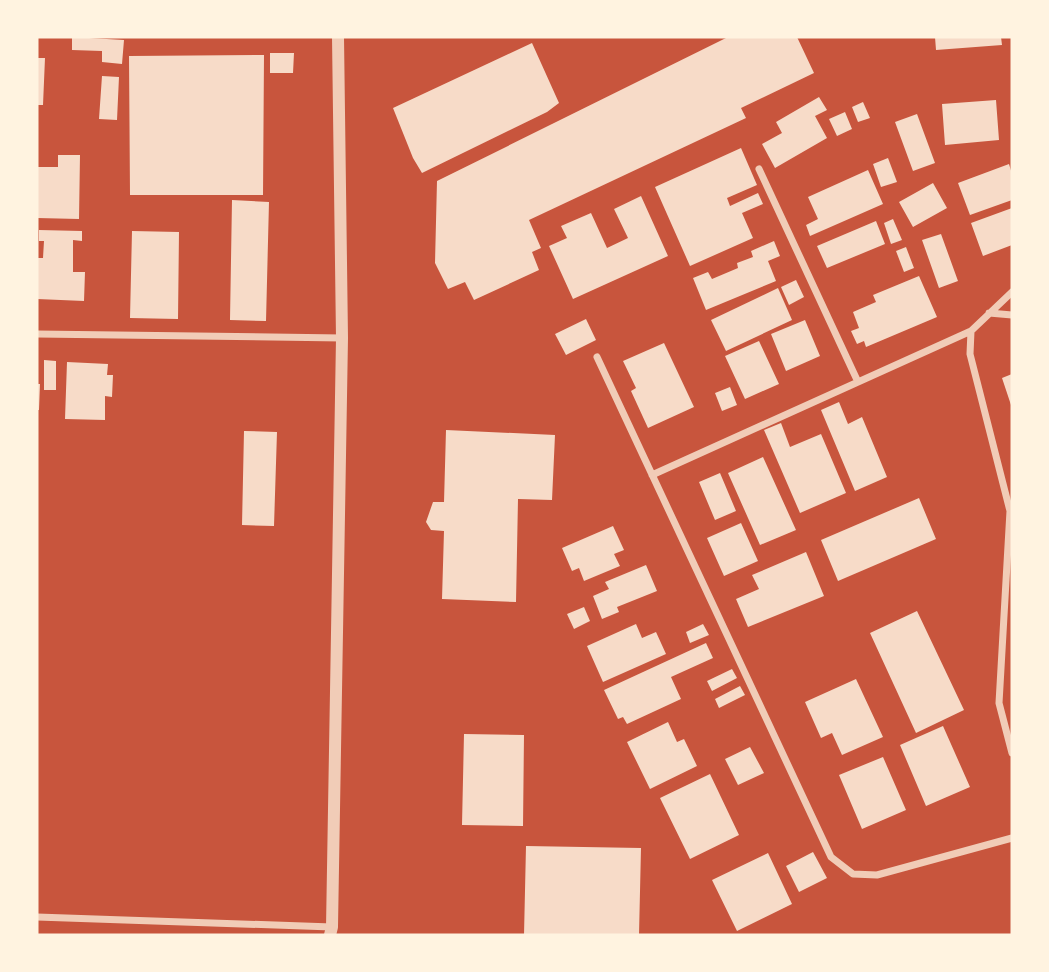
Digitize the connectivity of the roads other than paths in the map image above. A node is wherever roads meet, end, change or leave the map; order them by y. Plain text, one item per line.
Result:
1 (338, 37) edge
2 (759, 169) dead end
3 (1012, 292) edge
4 (989, 313) junction
5 (1012, 315) edge
6 (971, 331) junction
7 (37, 334) edge
8 (342, 338) junction
9 (597, 357) dead end
10 (858, 383) junction
11 (652, 475) junction
12 (1011, 511) edge
13 (1012, 753) edge
14 (1012, 838) edge
15 (37, 917) edge
16 (331, 931) edge

1 - 8 street
2 - 10 street
3 - 4 street
4 - 5 street
4 - 6 street
6 - 10 street
6 - 12 street
7 - 8 street
8 - 16 street
9 - 11 street
10 - 11 street
11 - 14 street
12 - 13 street
15 - 16 street

